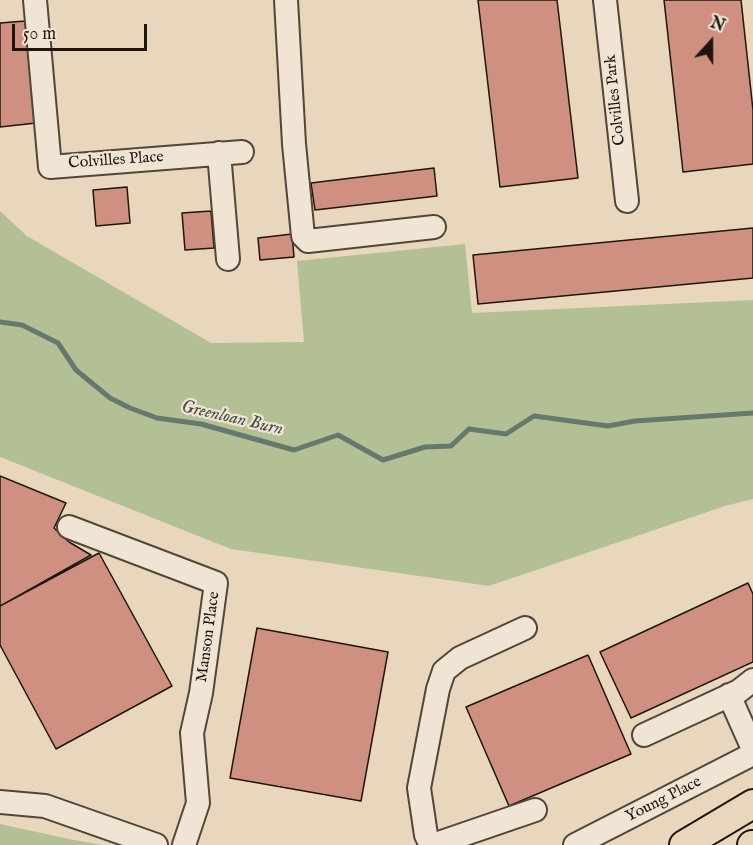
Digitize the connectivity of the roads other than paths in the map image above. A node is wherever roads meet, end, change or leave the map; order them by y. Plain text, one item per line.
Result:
1 (35, 0) edge
2 (286, 0) edge
3 (604, 0) edge
4 (242, 152) dead end
5 (219, 153) junction
6 (627, 201) dead end
7 (434, 227) dead end
8 (228, 259) dead end
9 (69, 527) dead end
10 (525, 628) dead end
11 (753, 680) edge
12 (729, 695) junction
13 (644, 735) dead end
14 (753, 749) edge
15 (753, 754) edge
16 (0, 802) edge
17 (753, 804) edge
18 (535, 810) dead end
19 (156, 845) edge
20 (184, 845) edge
21 (432, 845) edge
22 (575, 845) edge
23 (684, 845) edge

1 - 5 street, Colvilles Place
2 - 7 street
3 - 6 street, Colvilles Park
4 - 5 street, Colvilles Place
5 - 8 street
9 - 20 street, Manson Place
10 - 21 street
11 - 12 street
12 - 13 street
12 - 14 street
15 - 22 street, Young Place
16 - 19 street
17 - 23 main road
18 - 21 street

